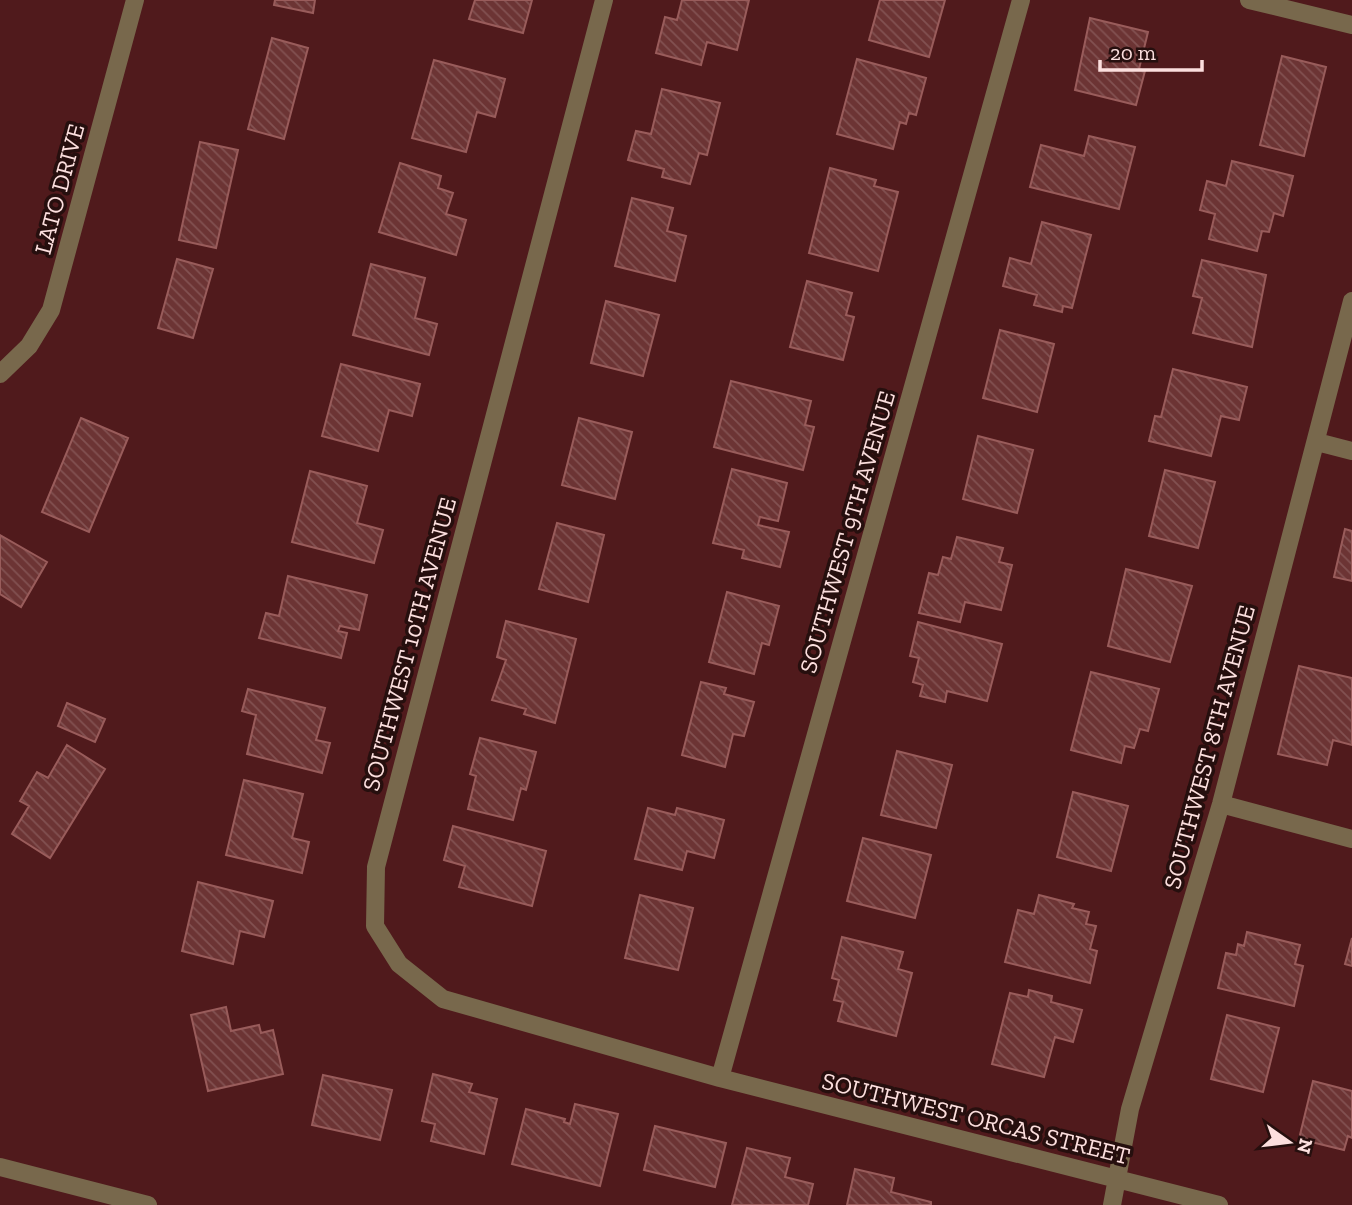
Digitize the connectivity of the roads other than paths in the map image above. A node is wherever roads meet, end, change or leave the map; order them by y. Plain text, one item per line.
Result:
1 (135, 0) edge
2 (604, 0) edge
3 (1021, 0) edge
4 (1249, 0) edge
5 (1352, 25) edge
6 (1352, 301) edge
7 (0, 374) edge
8 (1317, 442) junction
9 (1352, 451) edge
10 (1221, 804) junction
11 (1352, 839) edge
12 (720, 1078) junction
13 (0, 1167) edge
14 (1114, 1180) junction
15 (148, 1205) edge
16 (1112, 1205) edge
17 (1219, 1205) edge

1 - 7 street, LATO DRIVE
2 - 12 street, SOUTHWEST 10TH AVENUE
3 - 12 street, SOUTHWEST 9TH AVENUE
4 - 5 street
6 - 8 street, SOUTHWEST 8TH AVENUE
8 - 9 street
8 - 10 street, SOUTHWEST 8TH AVENUE
10 - 11 street
10 - 14 street, SOUTHWEST 8TH AVENUE
12 - 14 street, SOUTHWEST ORCAS STREET
13 - 15 street
14 - 16 street, SOUTHWEST 8TH AVENUE
14 - 17 street, SOUTHWEST ORCAS STREET

